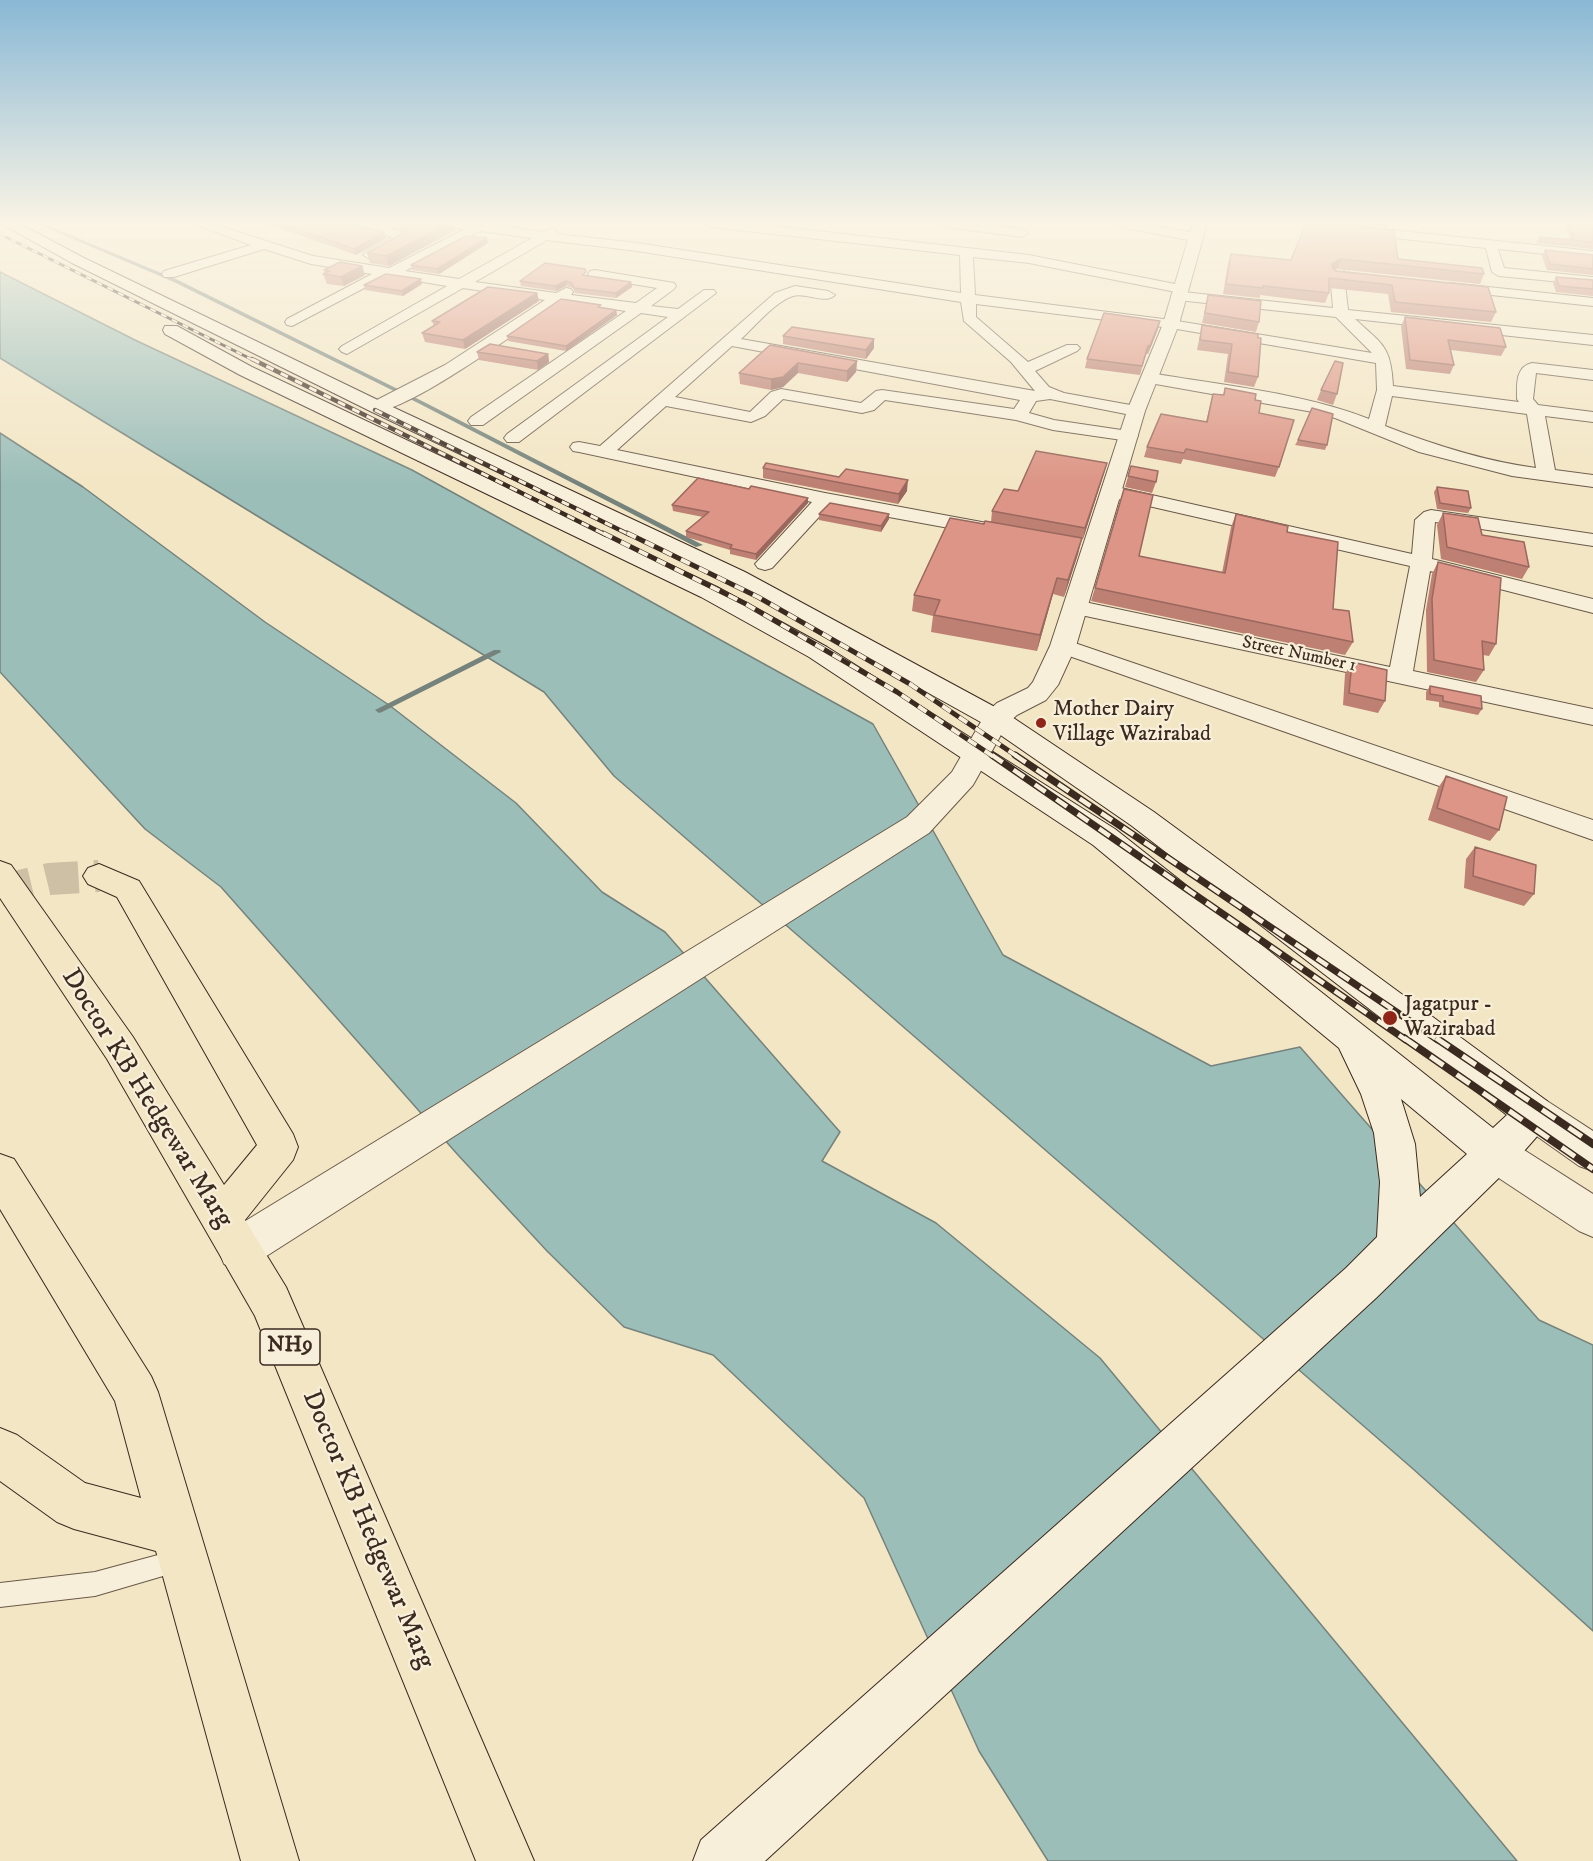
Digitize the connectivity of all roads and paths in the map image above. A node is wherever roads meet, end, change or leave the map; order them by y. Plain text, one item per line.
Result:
1 (131, 310) edge
2 (190, 310) edge
3 (316, 310) edge
4 (416, 310) edge
5 (540, 310) edge
6 (636, 310) edge
7 (652, 310) edge
8 (687, 310) edge
9 (764, 310) edge
10 (964, 310) edge
11 (1055, 310) edge
12 (1175, 310) edge
13 (1310, 310) edge
14 (1342, 310) edge
15 (1527, 310) edge
16 (681, 314) junction
17 (1341, 314) junction
18 (292, 322) dead end
19 (1171, 324) junction
20 (1535, 334) junction
21 (1593, 340) edge
22 (728, 341) junction
23 (489, 345) junction
24 (1072, 348) dead end
25 (347, 349) dead end
26 (512, 349) edge
27 (546, 354) edge
28 (570, 358) junction
29 (1384, 360) junction
30 (611, 365) junction
31 (1025, 369) junction
32 (1593, 375) edge
33 (1150, 378) junction
34 (1385, 390) junction
35 (1050, 394) junction
36 (1030, 397) junction
37 (395, 399) junction
38 (662, 400) junction
39 (1534, 410) junction
40 (1136, 411) junction
41 (1017, 415) junction
42 (1593, 417) edge
43 (477, 421) dead end
44 (1376, 428) junction
45 (1129, 436) junction
46 (513, 438) dead end
47 (579, 447) dead end
48 (603, 452) junction
49 (1547, 475) junction
50 (1593, 481) edge
51 (1112, 492) junction
52 (825, 499) junction
53 (1000, 532) edge
54 (1593, 540) edge
55 (1070, 545) edge
56 (1093, 549) junction
57 (1421, 563) junction
58 (765, 564) dead end
59 (1593, 606) edge
60 (1075, 607) junction
61 (1063, 646) junction
62 (1400, 676) junction
63 (1593, 717) edge
64 (996, 719) junction
65 (978, 753) junction
66 (1593, 830) edge
67 (0, 873) edge
68 (99, 876) tunnel mouth
69 (17, 914) edge
70 (1352, 1037) junction
71 (1534, 1113) junction
72 (1593, 1153) edge
73 (1496, 1154) junction
74 (0, 1172) edge
75 (1593, 1217) edge
76 (230, 1234) junction
77 (1397, 1246) junction
78 (0, 1452) edge
79 (179, 1545) junction
80 (0, 1595) edge
81 (270, 1861) edge
82 (506, 1861) edge
83 (722, 1861) edge

1 - 65 main road
2 - 37 main road
3 - 18 street
4 - 25 street
5 - 23 street
6 - 28 street
7 - 16 street
8 - 16 street
9 - 22 street
10 - 31 street
11 - 19 street
12 - 19 main road
13 - 17 street
14 - 17 street
15 - 20 street
16 - 30 street
17 - 20 street
17 - 29 street
19 - 29 street
19 - 33 main road
20 - 21 street
22 - 36 street
22 - 38 street
23 - 26 street
23 - 37 street
24 - 31 street
27 - 28 street
28 - 30 street
28 - 43 street
29 - 34 street
30 - 46 street
31 - 35 street
32 - 39 street
33 - 40 main road
33 - 44 street
34 - 39 street
34 - 44 street
35 - 36 street
35 - 40 street
36 - 41 street
37 - 64 main road
38 - 41 street
38 - 48 street
39 - 42 street
39 - 49 street
40 - 45 main road
41 - 45 street
44 - 49 street
45 - 51 main road
47 - 48 street
48 - 52 street
49 - 50 street
51 - 56 main road
51 - 57 street
52 - 53 street
52 - 58 street
54 - 57 street
55 - 56 street
56 - 60 main road
57 - 59 street
57 - 62 street
60 - 61 main road
60 - 62 street, Street Number 1
61 - 64 main road
61 - 66 street
62 - 63 street, Street Number 1
64 - 65 main road
64 - 71 main road
65 - 70 main road
65 - 76 main road
67 - 69 highway, Doctor KB Hedgewar Marg / NH9
68 - 76 highway
69 - 76 highway, Doctor KB Hedgewar Marg / NH9
70 - 73 main road
70 - 77 main road
71 - 72 main road
71 - 73 main road
73 - 75 main road
73 - 77 main road
74 - 79 highway
76 - 82 highway, Doctor KB Hedgewar Marg / NH9
77 - 83 main road
78 - 79 highway
79 - 80 lane
79 - 81 highway

